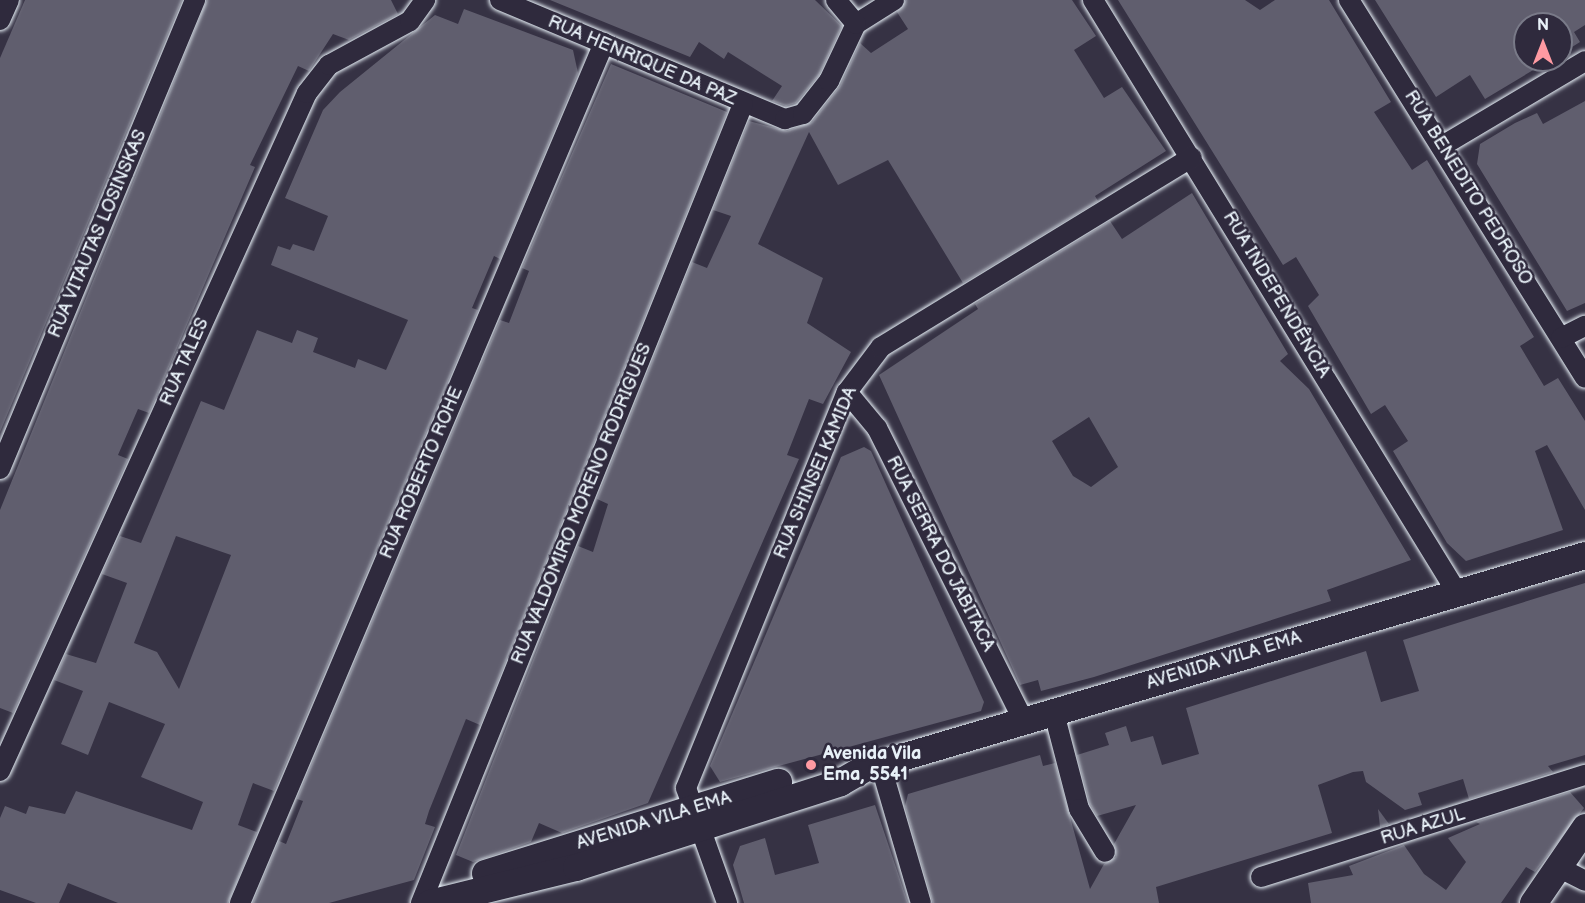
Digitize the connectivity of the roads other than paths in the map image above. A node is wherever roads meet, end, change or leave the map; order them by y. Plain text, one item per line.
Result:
1 (9, 0) edge
2 (195, 0) edge
3 (426, 0) edge
4 (500, 0) edge
5 (836, 0) edge
6 (894, 0) edge
7 (1093, 0) edge
8 (1349, 0) edge
9 (0, 20) edge
10 (856, 24) junction
11 (604, 43) junction
12 (1585, 61) edge
13 (743, 104) junction
14 (1442, 146) junction
15 (1192, 157) junction
16 (1585, 326) edge
17 (1561, 338) junction
18 (1585, 376) edge
19 (848, 392) junction
20 (0, 469) edge
21 (1585, 555) edge
22 (1456, 591) junction
23 (1054, 713) junction
24 (1024, 721) junction
25 (872, 766) junction
26 (0, 771) edge
27 (1585, 775) edge
28 (700, 817) junction
29 (1585, 827) edge
30 (1105, 852) dead end
31 (1558, 867) junction
32 (1261, 877) dead end
33 (1585, 882) edge
34 (440, 899) edge
35 (240, 903) edge
36 (421, 903) edge
37 (727, 903) edge
38 (921, 903) edge
39 (1533, 903) edge

1 - 9 street
2 - 20 street, RUA VITAUTAS LOSINSKAS
3 - 26 street, RUA TALES
4 - 11 street, RUA HENRIQUE DA PAZ
5 - 10 street
6 - 10 street
7 - 15 street, RUA INDEPENDÊNCIA
8 - 14 street, RUA BENEDITO PEDROSO
10 - 13 street, RUA HENRIQUE DA PAZ
11 - 13 street, RUA HENRIQUE DA PAZ
11 - 35 street, RUA ROBERTO ROHE
12 - 14 street
13 - 36 street, RUA VALDOMIRO MORENO RODRIGUES
14 - 17 street, RUA BENEDITO PEDROSO
15 - 19 street, RUA SHINSEI KAMIDA
15 - 22 street, RUA INDEPENDÊNCIA
16 - 17 street
17 - 18 street, RUA BENEDITO PEDROSO
19 - 24 street, RUA SERRA DO JABITACA
19 - 28 street, RUA SHINSEI KAMIDA
21 - 22 main road, AVENIDA VILA EMA
22 - 23 main road, AVENIDA VILA EMA
23 - 24 main road, AVENIDA VILA EMA
23 - 30 street
24 - 25 main road, AVENIDA VILA EMA
25 - 28 main road, AVENIDA VILA EMA
25 - 38 street
27 - 32 street, RUA AZUL
28 - 34 main road, AVENIDA VILA EMA
28 - 37 street
29 - 31 main road
31 - 33 street
31 - 39 main road

